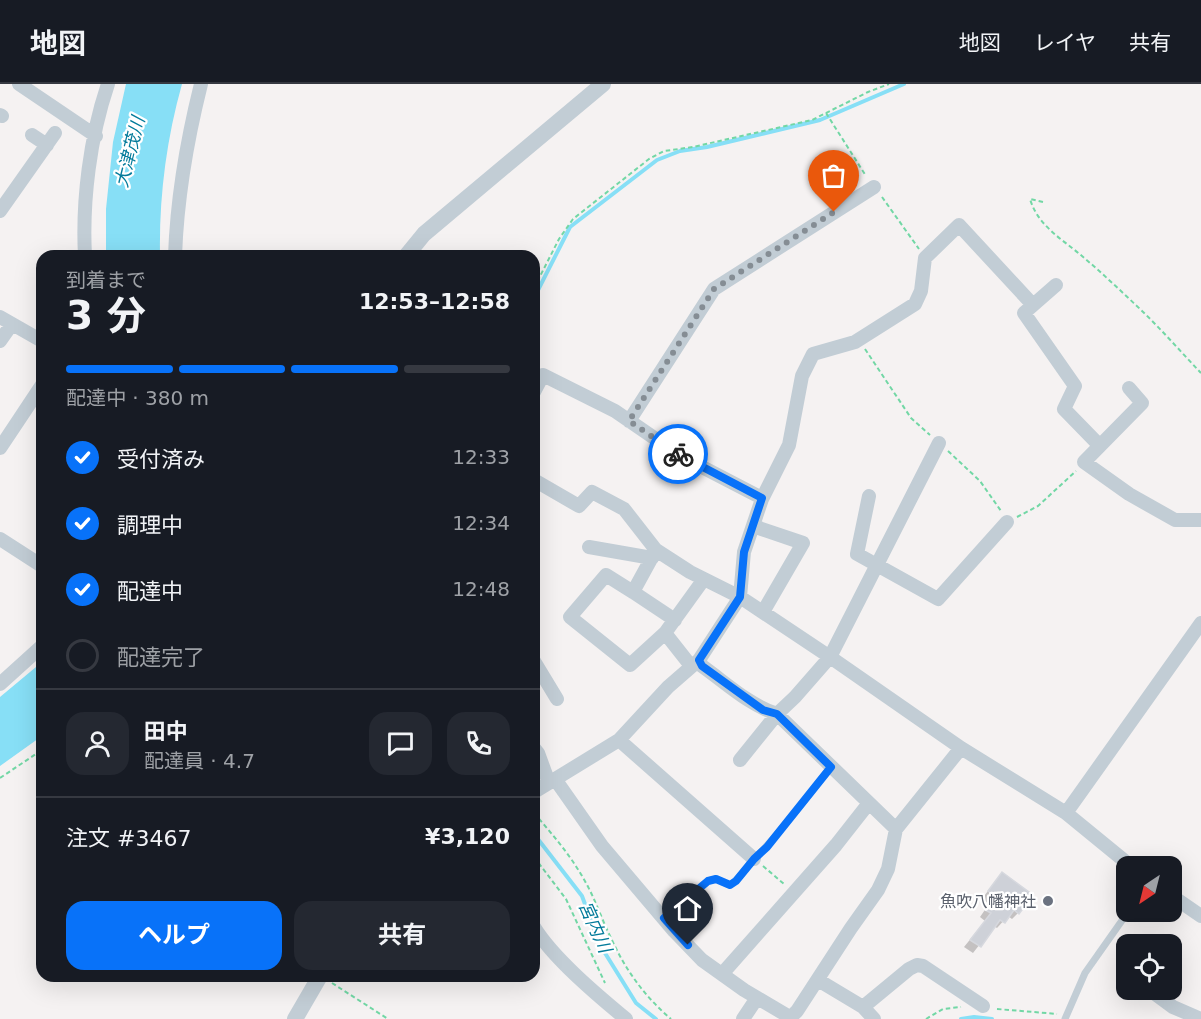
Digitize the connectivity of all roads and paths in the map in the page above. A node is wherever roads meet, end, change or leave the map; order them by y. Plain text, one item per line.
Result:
1 (19, 84) edge
2 (108, 84) edge
3 (201, 84) edge
4 (603, 84) edge
5 (889, 84) edge
6 (55, 134) dead end
7 (32, 135) dead end
8 (96, 136) junction
9 (46, 145) junction
10 (874, 187) dead end
11 (1043, 202) dead end
12 (0, 211) edge
13 (85, 250) edge
14 (175, 250) edge
15 (411, 250) edge
16 (540, 276) edge
17 (1056, 285) dead end
18 (1033, 305) junction
19 (6, 320) edge
20 (36, 338) edge
21 (0, 341) edge
22 (1201, 373) edge
23 (540, 381) edge
24 (1129, 388) dead end
25 (36, 395) edge
26 (629, 421) junction
27 (939, 443) dead end
28 (1100, 446) junction
29 (0, 448) edge
30 (1084, 462) junction
31 (540, 483) edge
32 (869, 496) dead end
33 (762, 498) junction
34 (1201, 520) edge
35 (1007, 522) joint
36 (753, 526) junction
37 (0, 539) edge
38 (589, 547) dead end
39 (654, 554) junction
40 (36, 562) edge
41 (876, 566) junction
42 (704, 579) junction
43 (633, 592) junction
44 (740, 597) junction
45 (763, 612) junction
46 (675, 620) junction
47 (1201, 623) edge
48 (665, 633) junction
49 (36, 651) edge
50 (830, 657) junction
51 (695, 663) junction
52 (540, 671) edge
53 (0, 684) edge
54 (557, 699) dead end
55 (777, 714) junction
56 (620, 740) junction
57 (961, 748) junction
58 (36, 754) edge
59 (540, 757) edge
60 (740, 760) dead end
61 (831, 767) junction
62 (0, 778) edge
63 (552, 781) junction
64 (540, 788) edge
65 (869, 803) junction
66 (1066, 813) junction
67 (540, 820) edge
68 (896, 829) junction
69 (1119, 856) edge
70 (754, 859) junction
71 (540, 865) edge
72 (793, 891) junction
73 (1182, 903) edge
74 (1201, 916) edge
75 (664, 918) junction
76 (1121, 922) edge
77 (540, 937) edge
78 (722, 974) junction
79 (818, 980) junction
80 (324, 982) edge
81 (329, 982) edge
82 (605, 984) dead end
83 (757, 998) junction
84 (1164, 1000) edge
85 (983, 1006) dead end
86 (866, 1014) edge
87 (1183, 1015) edge
88 (1065, 1017) edge
89 (295, 1019) edge
90 (388, 1019) edge
91 (626, 1019) edge
92 (670, 1019) edge
93 (743, 1019) edge
94 (1201, 1019) edge

1 - 8 street
2 - 8 street
3 - 14 street
4 - 15 street
5 - 16 path
6 - 9 street
7 - 9 street
8 - 13 street
9 - 12 street
10 - 26 street
11 - 22 path
17 - 18 street
18 - 28 street
18 - 33 street
19 - 20 street
19 - 21 street
23 - 26 street
24 - 28 street
25 - 29 street
26 - 33 street
27 - 41 street
28 - 30 street
30 - 34 street
30 - 35 path
31 - 39 street
32 - 41 street
33 - 36 street
35 - 41 street
36 - 44 street
36 - 45 street
37 - 40 street
38 - 39 street
39 - 42 street
39 - 43 street
41 - 50 street
42 - 44 street
42 - 46 street
43 - 46 street
43 - 48 street
44 - 45 street
44 - 51 street
45 - 50 street
46 - 48 street
47 - 66 street
48 - 51 street
49 - 53 street
50 - 55 street
50 - 57 street
51 - 55 street
51 - 56 street
52 - 54 street
55 - 60 street
55 - 61 street
56 - 63 street
56 - 70 street
57 - 66 street
57 - 68 street
58 - 62 path
59 - 63 street
61 - 65 street
61 - 70 lane
63 - 64 street
63 - 75 street
65 - 68 street
65 - 72 street
66 - 69 street
67 - 92 path
68 - 79 street
70 - 72 path
70 - 75 lane
71 - 82 path
72 - 78 street
73 - 74 street
75 - 78 street
76 - 88 lane
77 - 91 street
78 - 83 street
79 - 83 street
79 - 86 street
80 - 89 street
81 - 90 path
83 - 93 street
84 - 87 street
85 - 86 street
87 - 94 street

